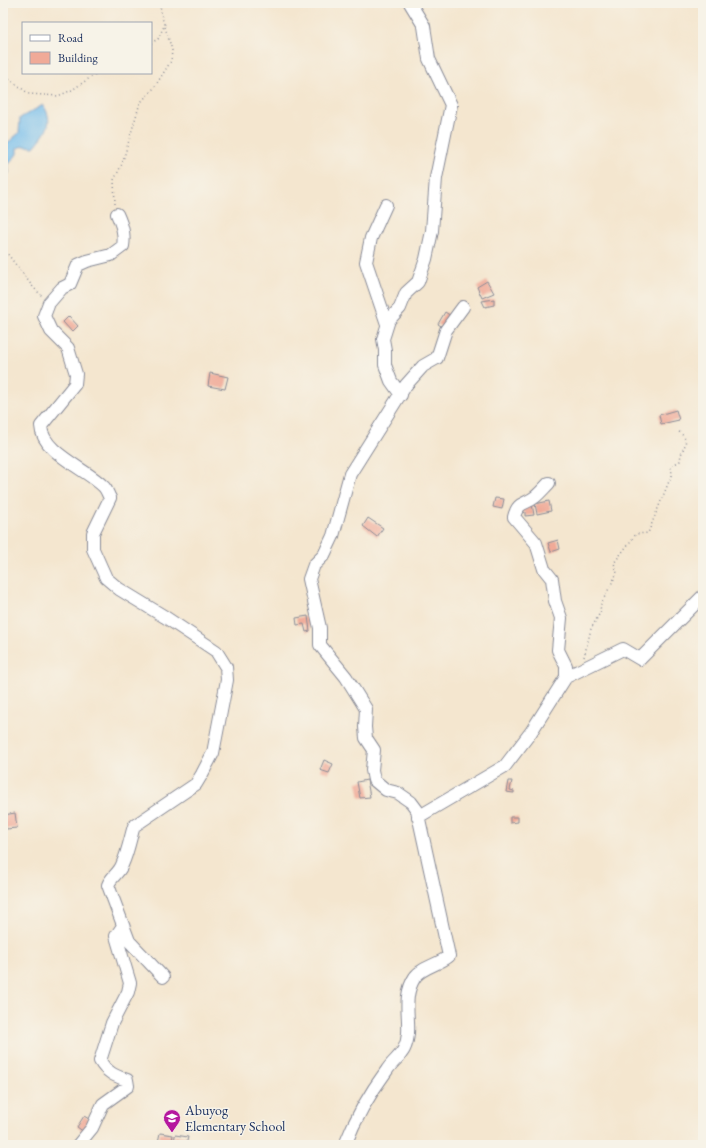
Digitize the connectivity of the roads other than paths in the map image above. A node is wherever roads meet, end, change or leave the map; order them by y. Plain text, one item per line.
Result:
1 (410, 3) edge
2 (386, 205) dead end
3 (117, 214) road end
4 (463, 307) dead end
5 (387, 324) junction
6 (401, 395) junction
7 (549, 483) dead end
8 (703, 596) edge
9 (566, 677) junction
10 (418, 817) junction
11 (123, 926) junction
12 (163, 977) dead end
13 (78, 1145) edge
14 (346, 1145) edge

1 - 5 street
2 - 5 street
3 - 11 street
4 - 6 street
5 - 6 street
6 - 10 street
7 - 9 street
8 - 9 street
9 - 10 street
10 - 14 street
11 - 12 street
11 - 13 street

